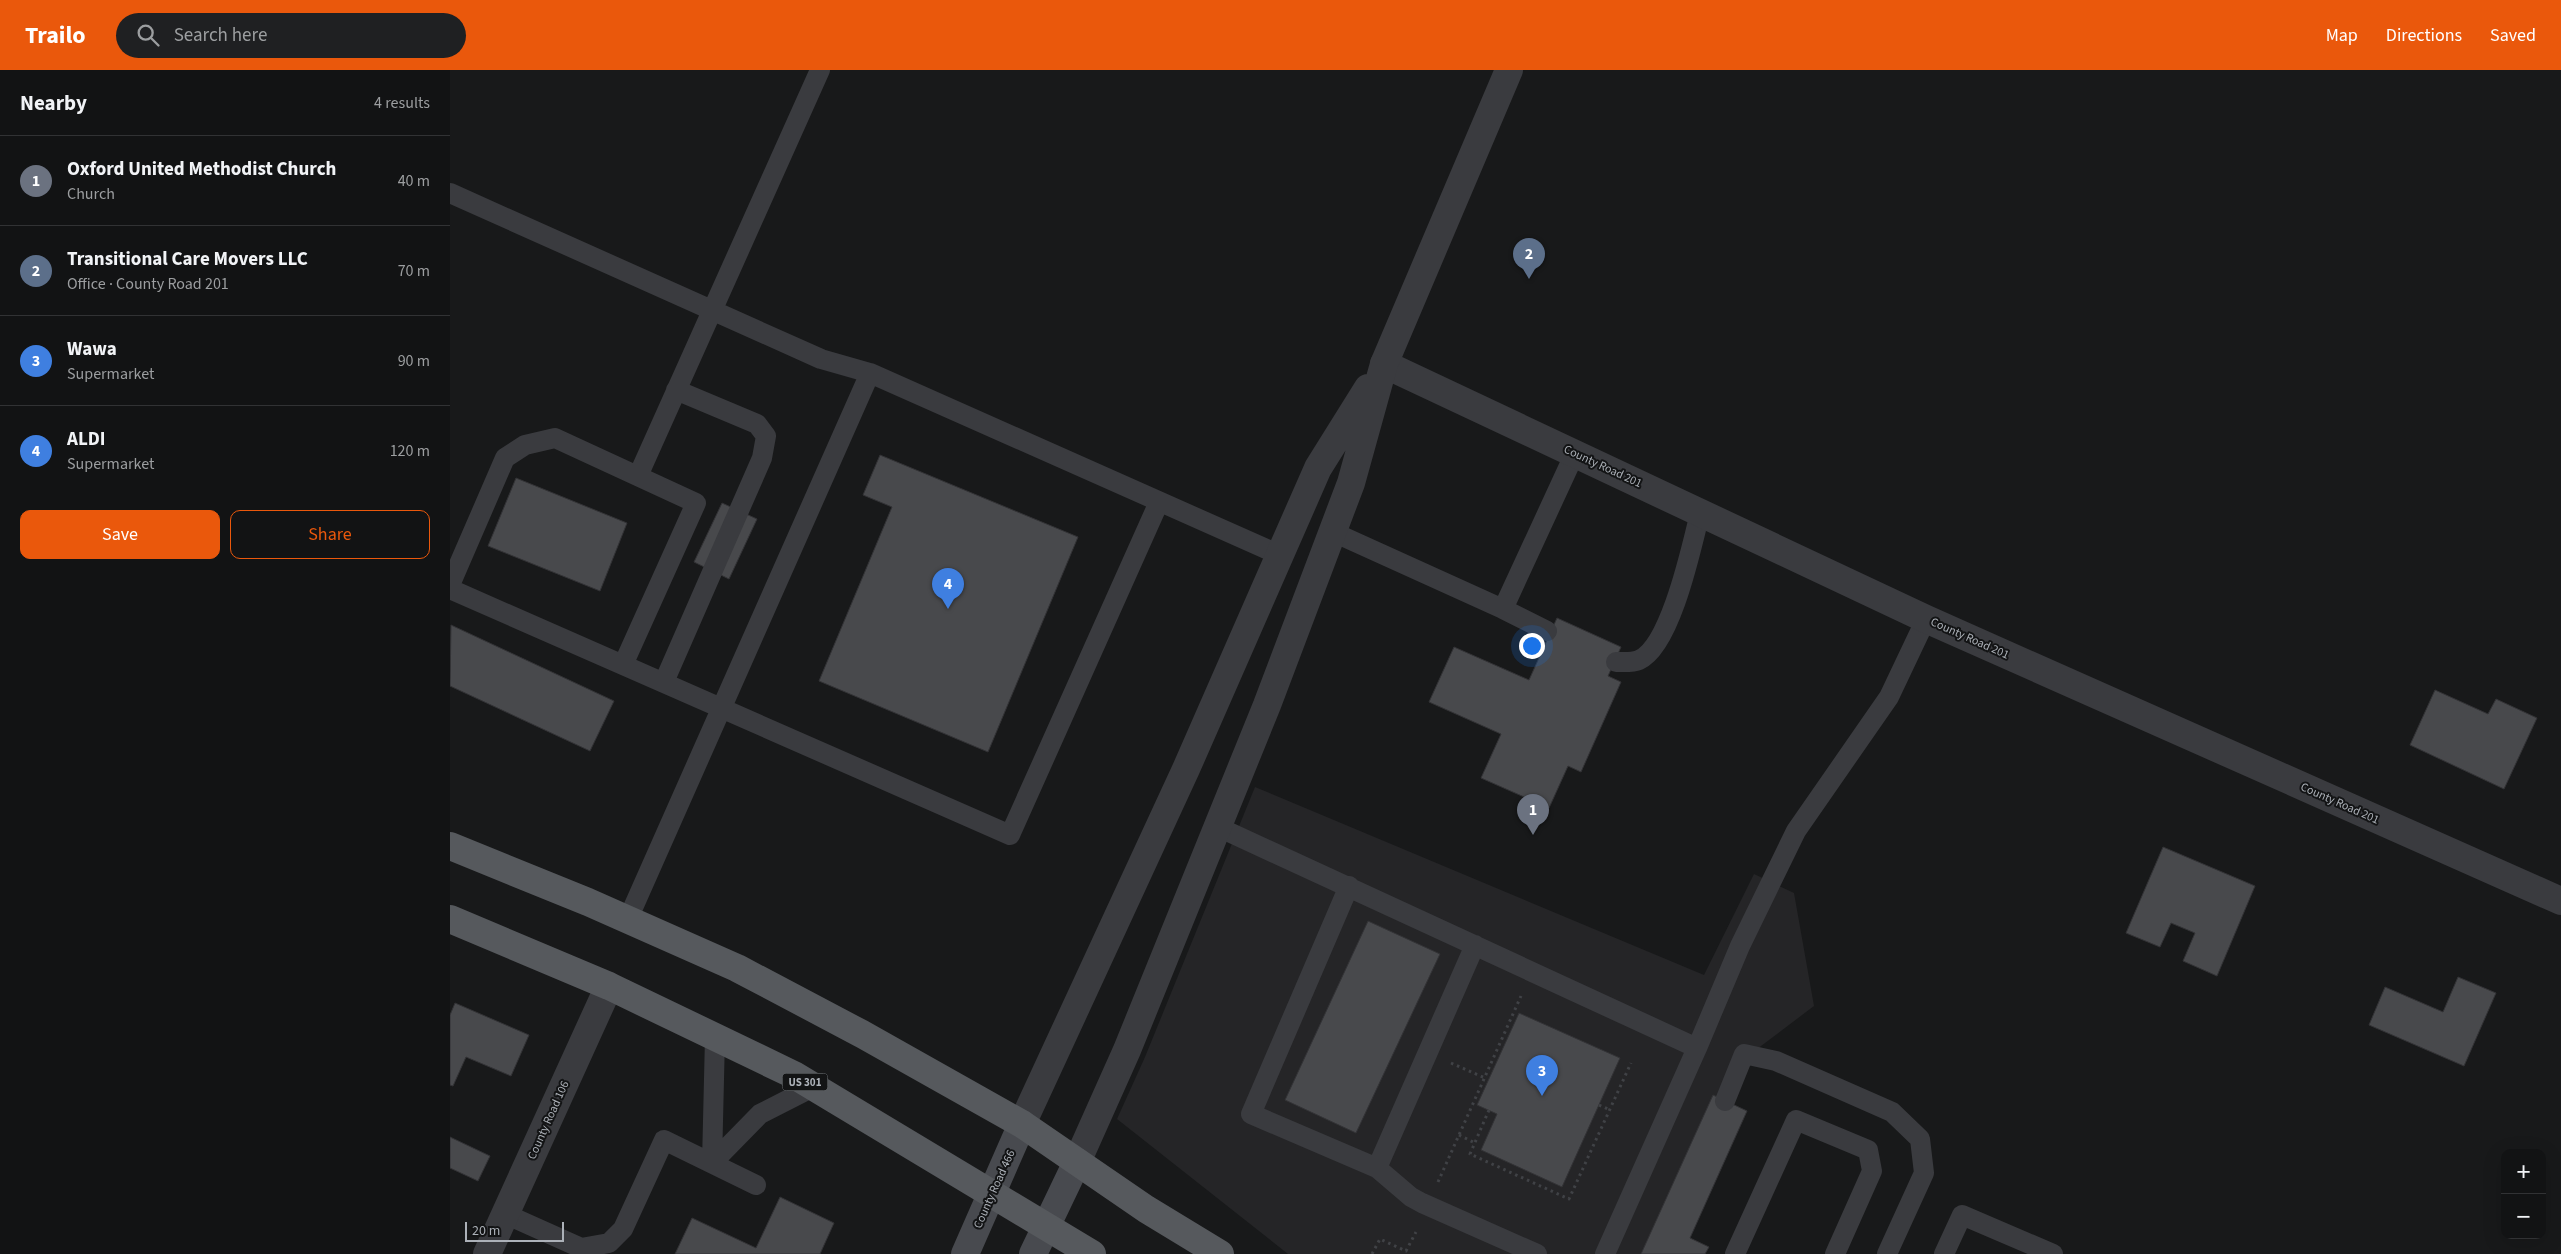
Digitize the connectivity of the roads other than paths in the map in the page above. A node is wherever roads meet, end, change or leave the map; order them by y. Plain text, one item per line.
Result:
1 (820, 70) edge
2 (1510, 70) edge
3 (450, 193) edge
4 (712, 310) junction
5 (1384, 364) junction
6 (870, 373) junction
7 (676, 390) junction
8 (1575, 453) junction
9 (638, 476) junction
10 (1159, 502) junction
11 (1700, 513) junction
12 (1333, 532) junction
13 (1280, 555) junction
14 (450, 585) edge
15 (450, 589) edge
16 (1503, 609) junction
17 (1926, 619) junction
18 (1547, 631) dead end
19 (1616, 662) dead end
20 (623, 665) junction
21 (664, 682) junction
22 (721, 708) junction
23 (1218, 827) junction
24 (450, 846) edge
25 (1348, 886) junction
26 (2561, 901) edge
27 (450, 919) edge
28 (628, 919) junction
29 (1475, 945) junction
30 (609, 986) junction
31 (715, 1037) junction
32 (1697, 1048) junction
33 (812, 1087) junction
34 (1725, 1101) dead end
35 (1022, 1124) junction
36 (712, 1162) junction
37 (1077, 1162) junction
38 (1377, 1168) junction
39 (756, 1185) dead end
40 (993, 1194) junction
41 (505, 1214) junction
42 (1046, 1225) junction
43 (2014, 1246) edge
44 (487, 1254) edge
45 (965, 1254) edge
46 (1033, 1254) edge
47 (1092, 1254) edge
48 (1220, 1254) edge
49 (1538, 1254) edge
50 (1605, 1254) edge
51 (1735, 1254) edge
52 (1835, 1254) edge
53 (1887, 1254) edge
54 (1944, 1254) edge
55 (2053, 1254) edge

1 - 4 lane
2 - 5 street
3 - 4 lane
4 - 6 lane
4 - 7 lane
5 - 8 street, County Road 201
5 - 12 street
5 - 13 street
6 - 10 lane
6 - 22 lane
7 - 9 lane
7 - 21 lane
8 - 11 street, County Road 201
8 - 16 lane
9 - 14 lane
9 - 20 lane
10 - 13 lane
10 - 22 lane
11 - 17 street, County Road 201
11 - 19 lane
12 - 16 lane
12 - 23 street
13 - 35 street
15 - 20 lane
16 - 18 lane
17 - 26 street, County Road 201
17 - 32 lane
20 - 21 lane
21 - 22 lane
22 - 28 lane
23 - 25 lane
23 - 37 street
24 - 28 main road
25 - 29 lane
25 - 38 lane
27 - 30 main road, US 301
28 - 35 main road
29 - 32 lane
29 - 38 lane
30 - 31 main road, US 301
30 - 41 street, County Road 106
31 - 33 main road, US 301
31 - 36 lane
32 - 50 lane
33 - 36 lane
33 - 40 main road, US 301
34 - 53 lane
35 - 37 main road
35 - 40 main road, County Road 466
36 - 39 lane
36 - 41 lane
37 - 42 main road
37 - 48 main road
38 - 49 lane
40 - 42 main road, US 301
40 - 45 main road, County Road 466
41 - 44 street, County Road 106
42 - 46 main road
42 - 47 main road, US 301
43 - 54 lane
43 - 55 lane
51 - 52 lane

